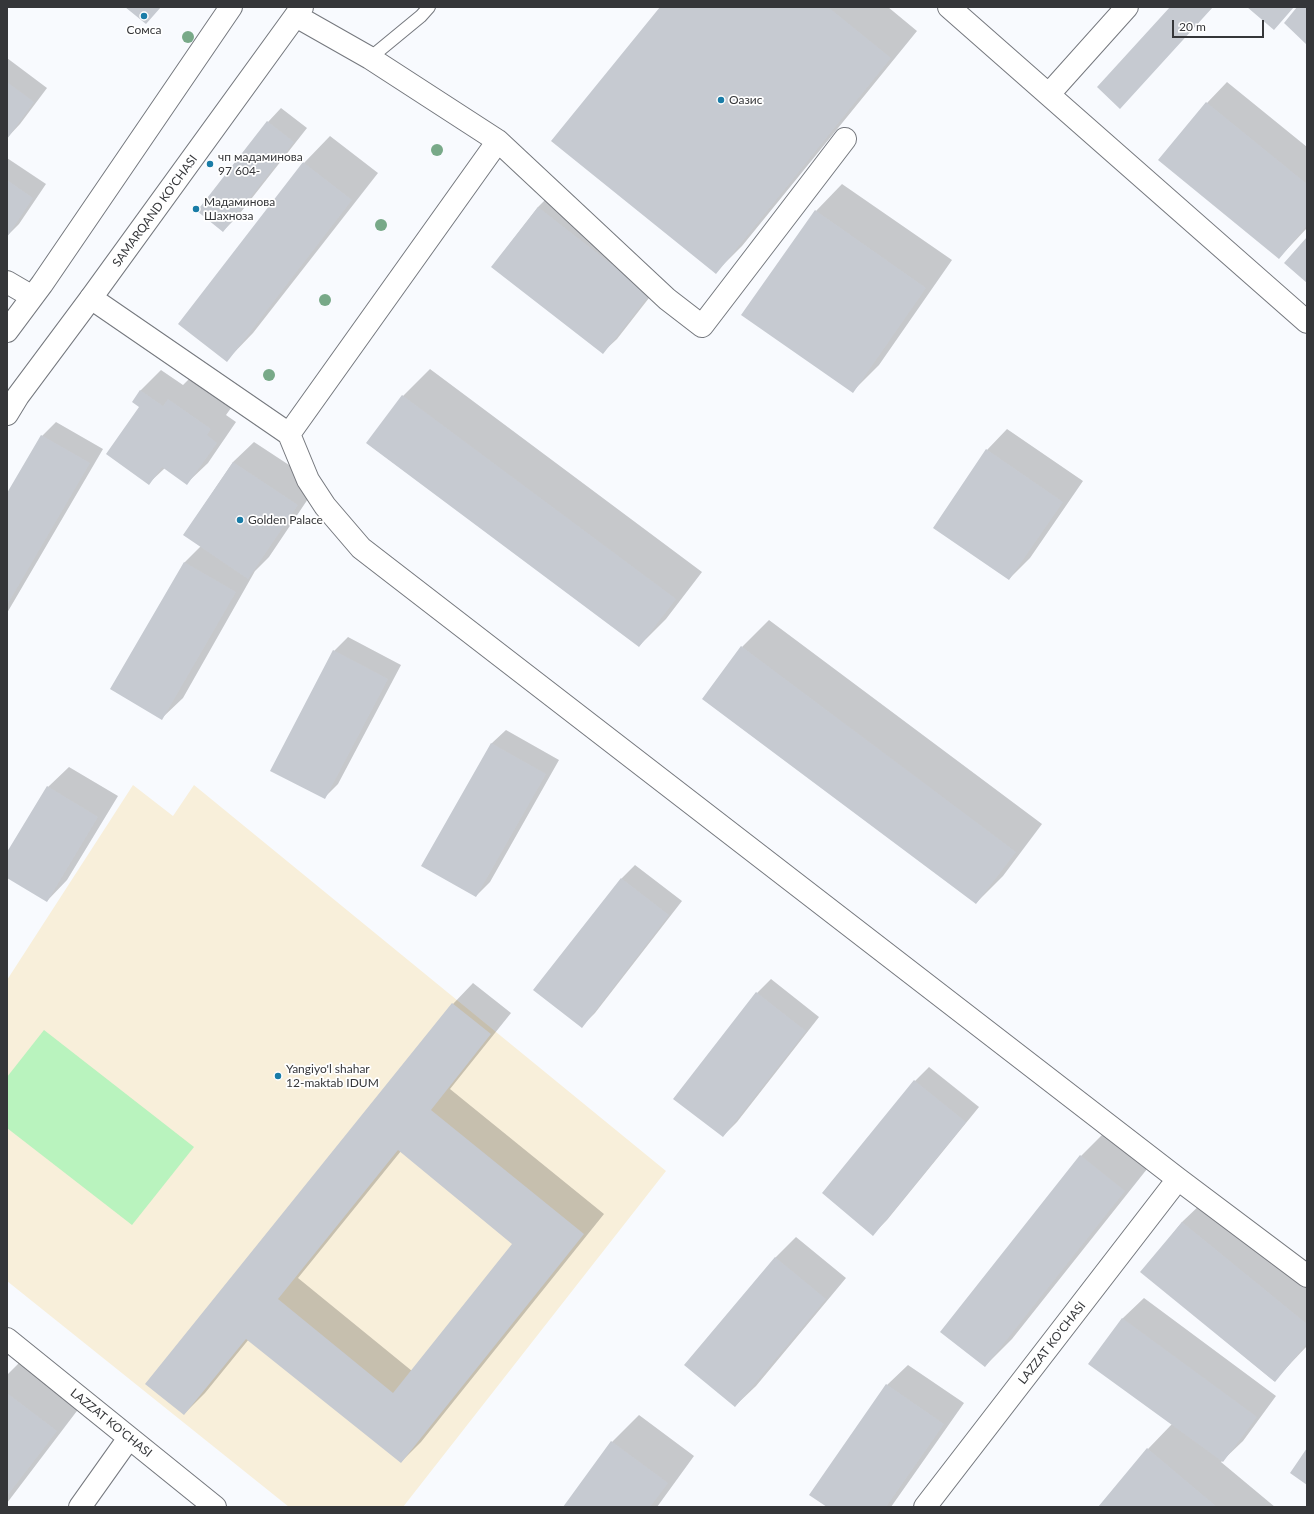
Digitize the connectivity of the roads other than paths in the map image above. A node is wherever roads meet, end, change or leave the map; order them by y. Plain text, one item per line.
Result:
1 (230, 7) edge
2 (429, 7) edge
3 (949, 7) edge
4 (1127, 7) edge
5 (299, 11) edge
6 (370, 58) junction
7 (1049, 94) junction
8 (845, 139) dead end
9 (498, 141) junction
10 (7, 282) edge
11 (31, 296) junction
12 (91, 298) junction
13 (1307, 322) edge
14 (7, 331) edge
15 (7, 414) edge
16 (288, 434) junction
17 (1178, 1178) junction
18 (1307, 1276) edge
19 (7, 1339) edge
20 (129, 1438) junction
21 (80, 1507) edge
22 (215, 1507) edge
23 (925, 1507) edge

1 - 11 street
2 - 6 lane
3 - 7 street
4 - 7 street
5 - 6 street
5 - 12 street, SAMARQAND KO'CHASI
6 - 9 street
7 - 13 street
8 - 9 street
9 - 16 street
10 - 11 street
11 - 14 street
12 - 15 street, SAMARQAND KO'CHASI
12 - 16 street
16 - 17 street
17 - 18 street
17 - 23 street, LAZZAT KO'CHASI
19 - 20 street, LAZZAT KO'CHASI
20 - 21 street
20 - 22 street, LAZZAT KO'CHASI

